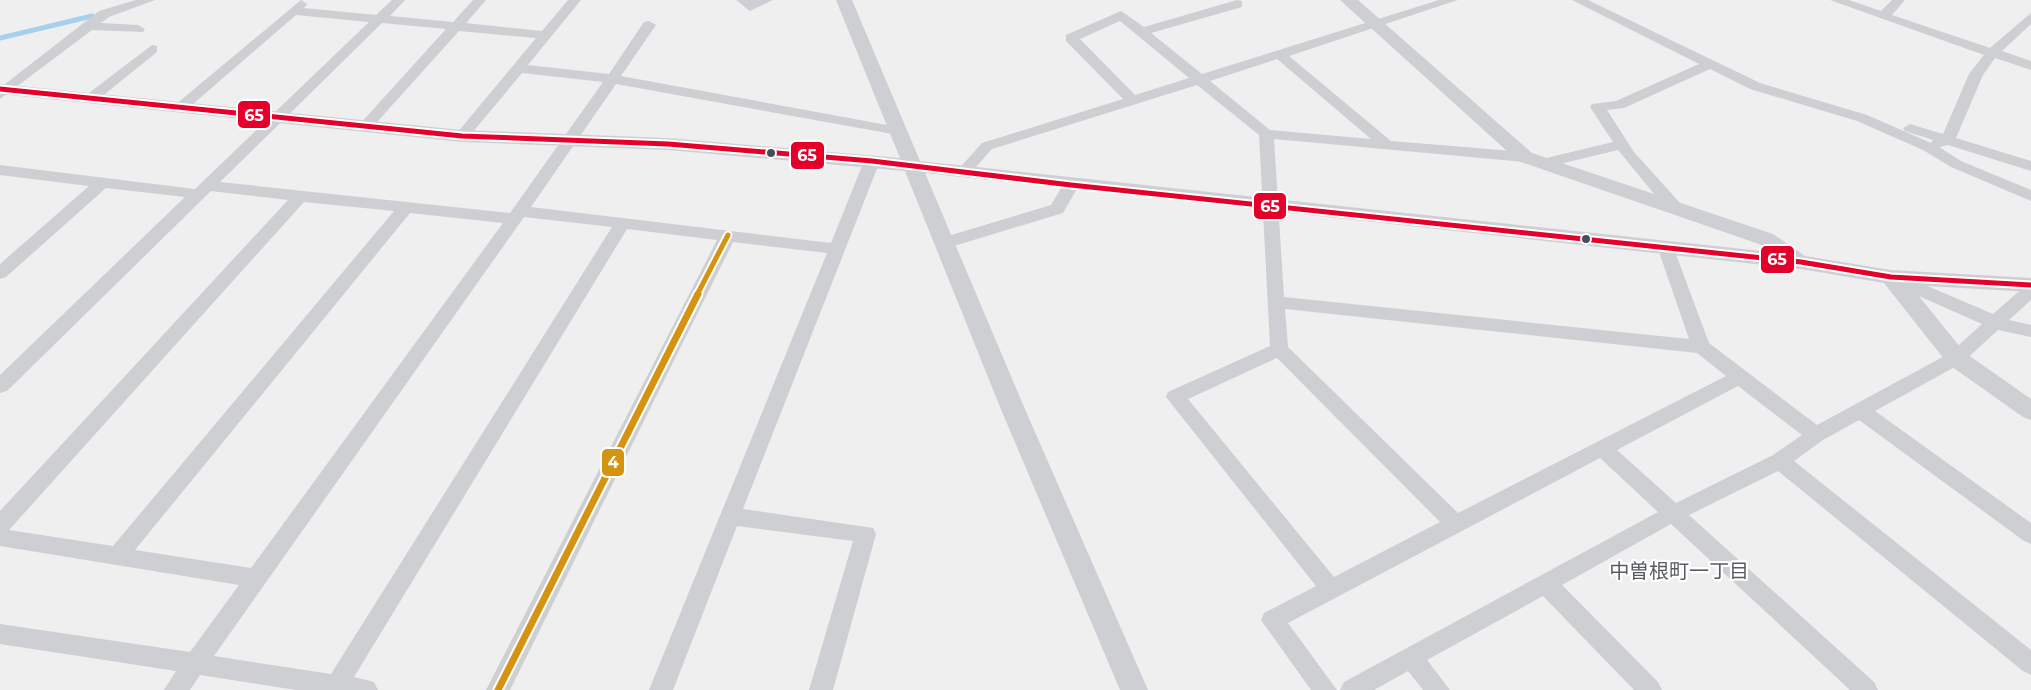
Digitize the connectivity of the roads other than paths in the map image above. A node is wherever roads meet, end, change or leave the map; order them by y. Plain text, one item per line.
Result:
1 (149, 0) edge
2 (306, 0) edge
3 (399, 0) edge
4 (480, 0) edge
5 (575, 0) edge
6 (742, 0) edge
7 (767, 0) edge
8 (844, 0) edge
9 (1348, 0) edge
10 (1452, 0) edge
11 (1836, 0) edge
12 (1899, 0) edge
13 (1584, 1) edge
14 (1237, 4) dead end
15 (294, 11) junction
16 (1884, 16) junction
17 (2031, 17) edge
18 (380, 19) junction
19 (1377, 24) junction
20 (649, 25) dead end
21 (89, 26) junction
22 (456, 27) junction
23 (138, 29) dead end
24 (1141, 32) junction
25 (546, 35) junction
26 (152, 49) dead end
27 (1992, 53) junction
28 (1280, 55) junction
29 (1708, 65) junction
30 (2031, 66) edge
31 (519, 68) junction
32 (612, 79) junction
33 (1199, 80) junction
34 (2, 91) edge
35 (90, 99) junction
36 (1132, 101) junction
37 (180, 108) junction
38 (276, 118) junction
39 (1862, 118) junction
40 (364, 128) junction
41 (897, 131) junction
42 (1266, 134) junction
43 (462, 136) junction
44 (571, 140) junction
45 (1948, 140) junction
46 (1386, 144) junction
47 (1622, 144) junction
48 (1928, 147) junction
49 (1525, 157) junction
50 (872, 161) junction
51 (1543, 163) junction
52 (911, 165) junction
53 (2031, 166) edge
54 (3, 173) edge
55 (963, 173) junction
56 (103, 182) junction
57 (1071, 185) junction
58 (202, 190) junction
59 (300, 196) junction
60 (2031, 196) edge
61 (1270, 205) junction
62 (406, 208) junction
63 (1675, 208) junction
64 (517, 215) junction
65 (623, 223) junction
66 (728, 234) junction
67 (944, 243) junction
68 (837, 249) junction
69 (1666, 249) junction
70 (1801, 262) junction
71 (0, 273) edge
72 (1891, 277) junction
73 (2031, 285) edge
74 (2031, 290) edge
75 (1276, 302) junction
76 (1997, 323) junction
77 (2031, 331) edge
78 (1701, 347) junction
79 (1279, 349) junction
80 (1956, 358) junction
81 (1739, 377) junction
82 (0, 386) edge
83 (1861, 411) junction
84 (2031, 411) edge
85 (1816, 435) junction
86 (1601, 447) junction
87 (1780, 461) junction
88 (1672, 514) junction
89 (730, 516) junction
90 (1455, 524) junction
91 (0, 525) edge
92 (2031, 536) edge
93 (0, 537) edge
94 (117, 556) junction
95 (256, 578) junction
96 (1546, 584) junction
97 (1331, 589) junction
98 (0, 634) edge
99 (1411, 658) junction
100 (2031, 664) edge
101 (194, 665) junction
102 (337, 685) junction
103 (176, 690) edge
104 (366, 690) edge
105 (498, 690) edge
106 (661, 690) edge
107 (821, 690) edge
108 (1134, 690) edge
109 (1325, 690) edge
110 (1352, 690) edge
111 (1438, 690) edge
112 (1650, 690) edge
113 (1866, 690) edge

1 - 21 street
2 - 15 street
3 - 18 street
4 - 22 street
5 - 25 street
6 - 7 street
8 - 41 street
9 - 19 street
10 - 19 street
11 - 16 street
12 - 16 street
13 - 29 street
14 - 24 street
15 - 18 street
15 - 37 street
16 - 27 street
17 - 27 street
18 - 22 street
18 - 38 street
19 - 28 street
19 - 49 street
20 - 32 street
21 - 23 street
21 - 34 street
22 - 25 street
22 - 40 street
24 - 33 street
24 - 36 street
25 - 31 street
26 - 35 street
27 - 30 street
27 - 45 street
28 - 33 street
28 - 46 street
29 - 39 street
29 - 47 street
31 - 32 street
31 - 43 street
32 - 41 street
32 - 44 street
33 - 36 street
33 - 42 street
34 - 35 street
35 - 37 street
36 - 55 street
37 - 38 street
38 - 40 street
38 - 58 street
39 - 45 street
39 - 48 street
40 - 43 street
41 - 52 street
42 - 46 street
42 - 61 street
43 - 44 street
44 - 50 street
44 - 64 street
45 - 48 street
45 - 53 street
46 - 49 street
47 - 51 street
47 - 63 street
48 - 60 street
49 - 51 street
50 - 52 street
50 - 68 street
51 - 63 street
52 - 55 street
52 - 67 street
54 - 56 street
55 - 57 street
56 - 58 street
56 - 71 street
57 - 61 street
57 - 67 street
58 - 59 street
58 - 82 street
59 - 62 street
59 - 91 street
61 - 69 street
61 - 75 street
62 - 64 street
62 - 94 street
63 - 70 street
64 - 65 street
64 - 95 street
65 - 66 street
65 - 102 street
66 - 68 street
66 - 105 street
67 - 108 street
68 - 89 street
69 - 70 street
69 - 78 street
70 - 72 street
72 - 73 street
72 - 76 street
72 - 80 street
74 - 76 street
75 - 78 street
75 - 79 street
76 - 77 street
76 - 80 street
78 - 81 street
79 - 90 street
79 - 97 street
80 - 83 street
80 - 84 street
81 - 85 street
81 - 86 street
83 - 85 street
83 - 92 street
85 - 87 street
86 - 88 street
86 - 90 street
87 - 88 street
87 - 100 street
88 - 96 street
88 - 113 street
89 - 106 street
89 - 107 street
90 - 97 street
93 - 94 street
94 - 95 street
95 - 101 street
96 - 99 street
96 - 112 street
97 - 109 street
98 - 101 street
99 - 110 street
99 - 111 street
101 - 102 street
101 - 103 street
102 - 104 street

